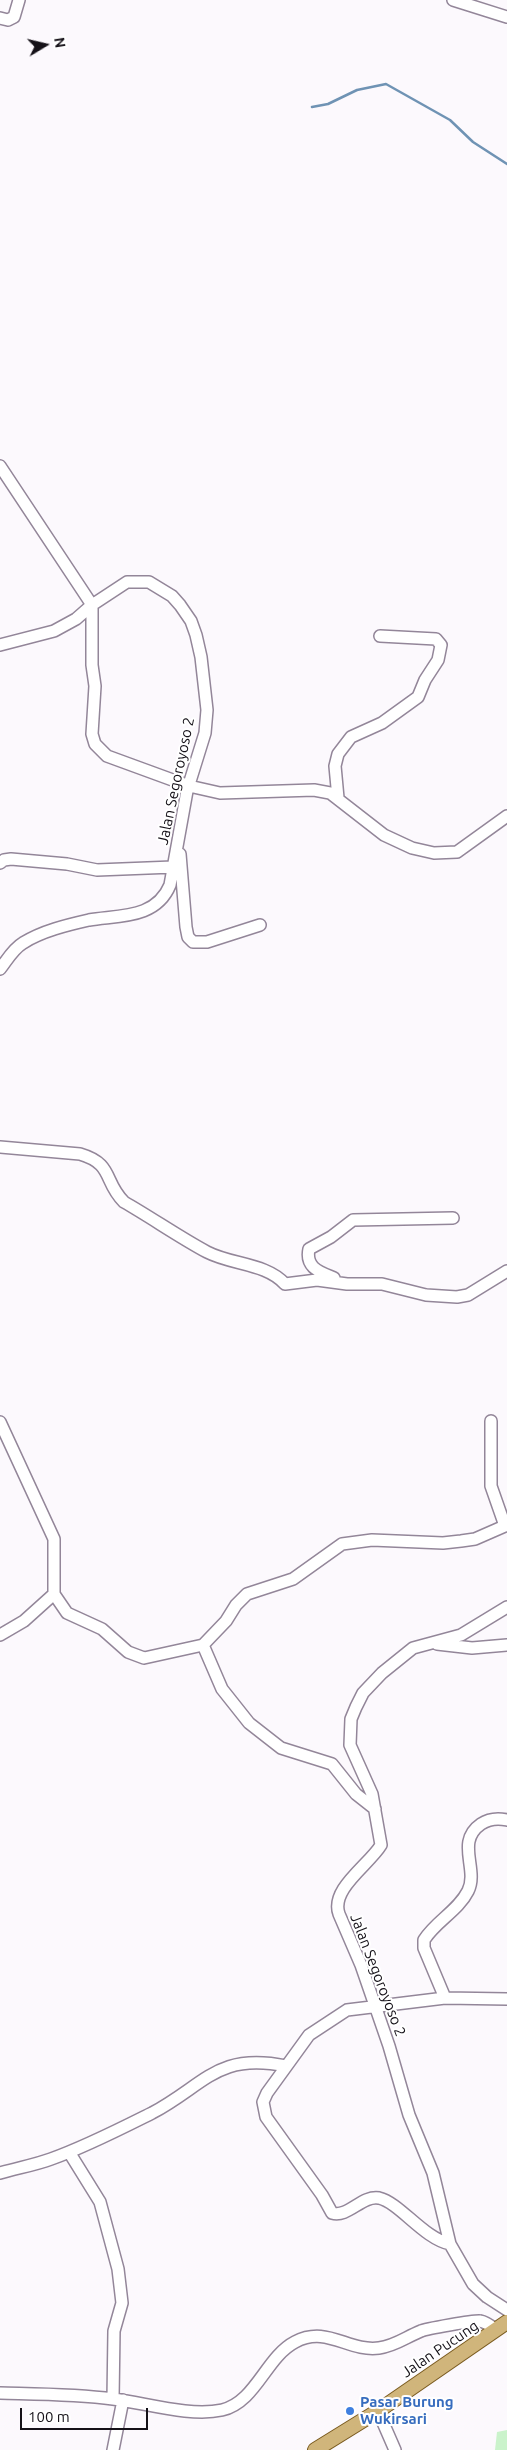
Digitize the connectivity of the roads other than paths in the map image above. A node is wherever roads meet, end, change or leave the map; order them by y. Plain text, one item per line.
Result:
1 (19, 0) edge
2 (453, 0) edge
3 (507, 17) edge
4 (0, 18) edge
5 (0, 466) edge
6 (92, 605) junction
7 (380, 636) dead end
8 (0, 645) edge
9 (189, 786) junction
10 (338, 798) junction
11 (507, 816) edge
12 (178, 838) junction
13 (0, 863) edge
14 (173, 867) junction
15 (260, 926) dead end
16 (0, 969) edge
17 (0, 1147) edge
18 (453, 1218) dead end
19 (507, 1271) edge
20 (347, 1284) junction
21 (492, 1421) dead end
22 (0, 1422) edge
23 (506, 1526) edge
24 (54, 1594) junction
25 (507, 1607) edge
26 (0, 1635) edge
27 (431, 1643) junction
28 (203, 1645) junction
29 (507, 1645) edge
30 (375, 1809) junction
31 (507, 1820) edge
32 (445, 1998) junction
33 (507, 1998) edge
34 (376, 2006) junction
35 (286, 2066) junction
36 (69, 2152) junction
37 (0, 2173) edge
38 (450, 2244) junction
39 (507, 2310) edge
40 (502, 2326) edge
41 (0, 2393) edge
42 (118, 2400) junction
43 (378, 2411) junction
44 (113, 2450) edge
45 (315, 2450) edge
46 (395, 2450) edge

1 - 4 street
2 - 3 street
5 - 6 street
6 - 8 street, Jalan Segoroyoso 2
6 - 9 street
6 - 9 street, Jalan Segoroyoso 2
7 - 10 street
9 - 10 street
9 - 12 street, Jalan Segoroyoso 2
10 - 11 street
12 - 14 street, Jalan Segoroyoso 2
12 - 15 street
13 - 14 street
14 - 16 street, Jalan Segoroyoso 2
17 - 20 street
18 - 20 street
19 - 20 street
21 - 23 street
22 - 24 street
23 - 28 street
24 - 26 street
24 - 28 street
25 - 27 street, Jalan Segoroyoso 2
27 - 29 street
27 - 30 street, Jalan Segoroyoso 2
28 - 30 street
30 - 34 street, Jalan Segoroyoso 2
31 - 32 street
32 - 33 street
32 - 34 street
34 - 35 street
34 - 38 street, Jalan Segoroyoso 2
35 - 36 street
35 - 38 street
36 - 37 street
36 - 42 street
38 - 39 street, Jalan Segoroyoso 2
40 - 42 street
40 - 43 main road, Jalan Pucung
41 - 42 street
42 - 44 street
43 - 45 main road, Jalan Pucung
43 - 46 street

